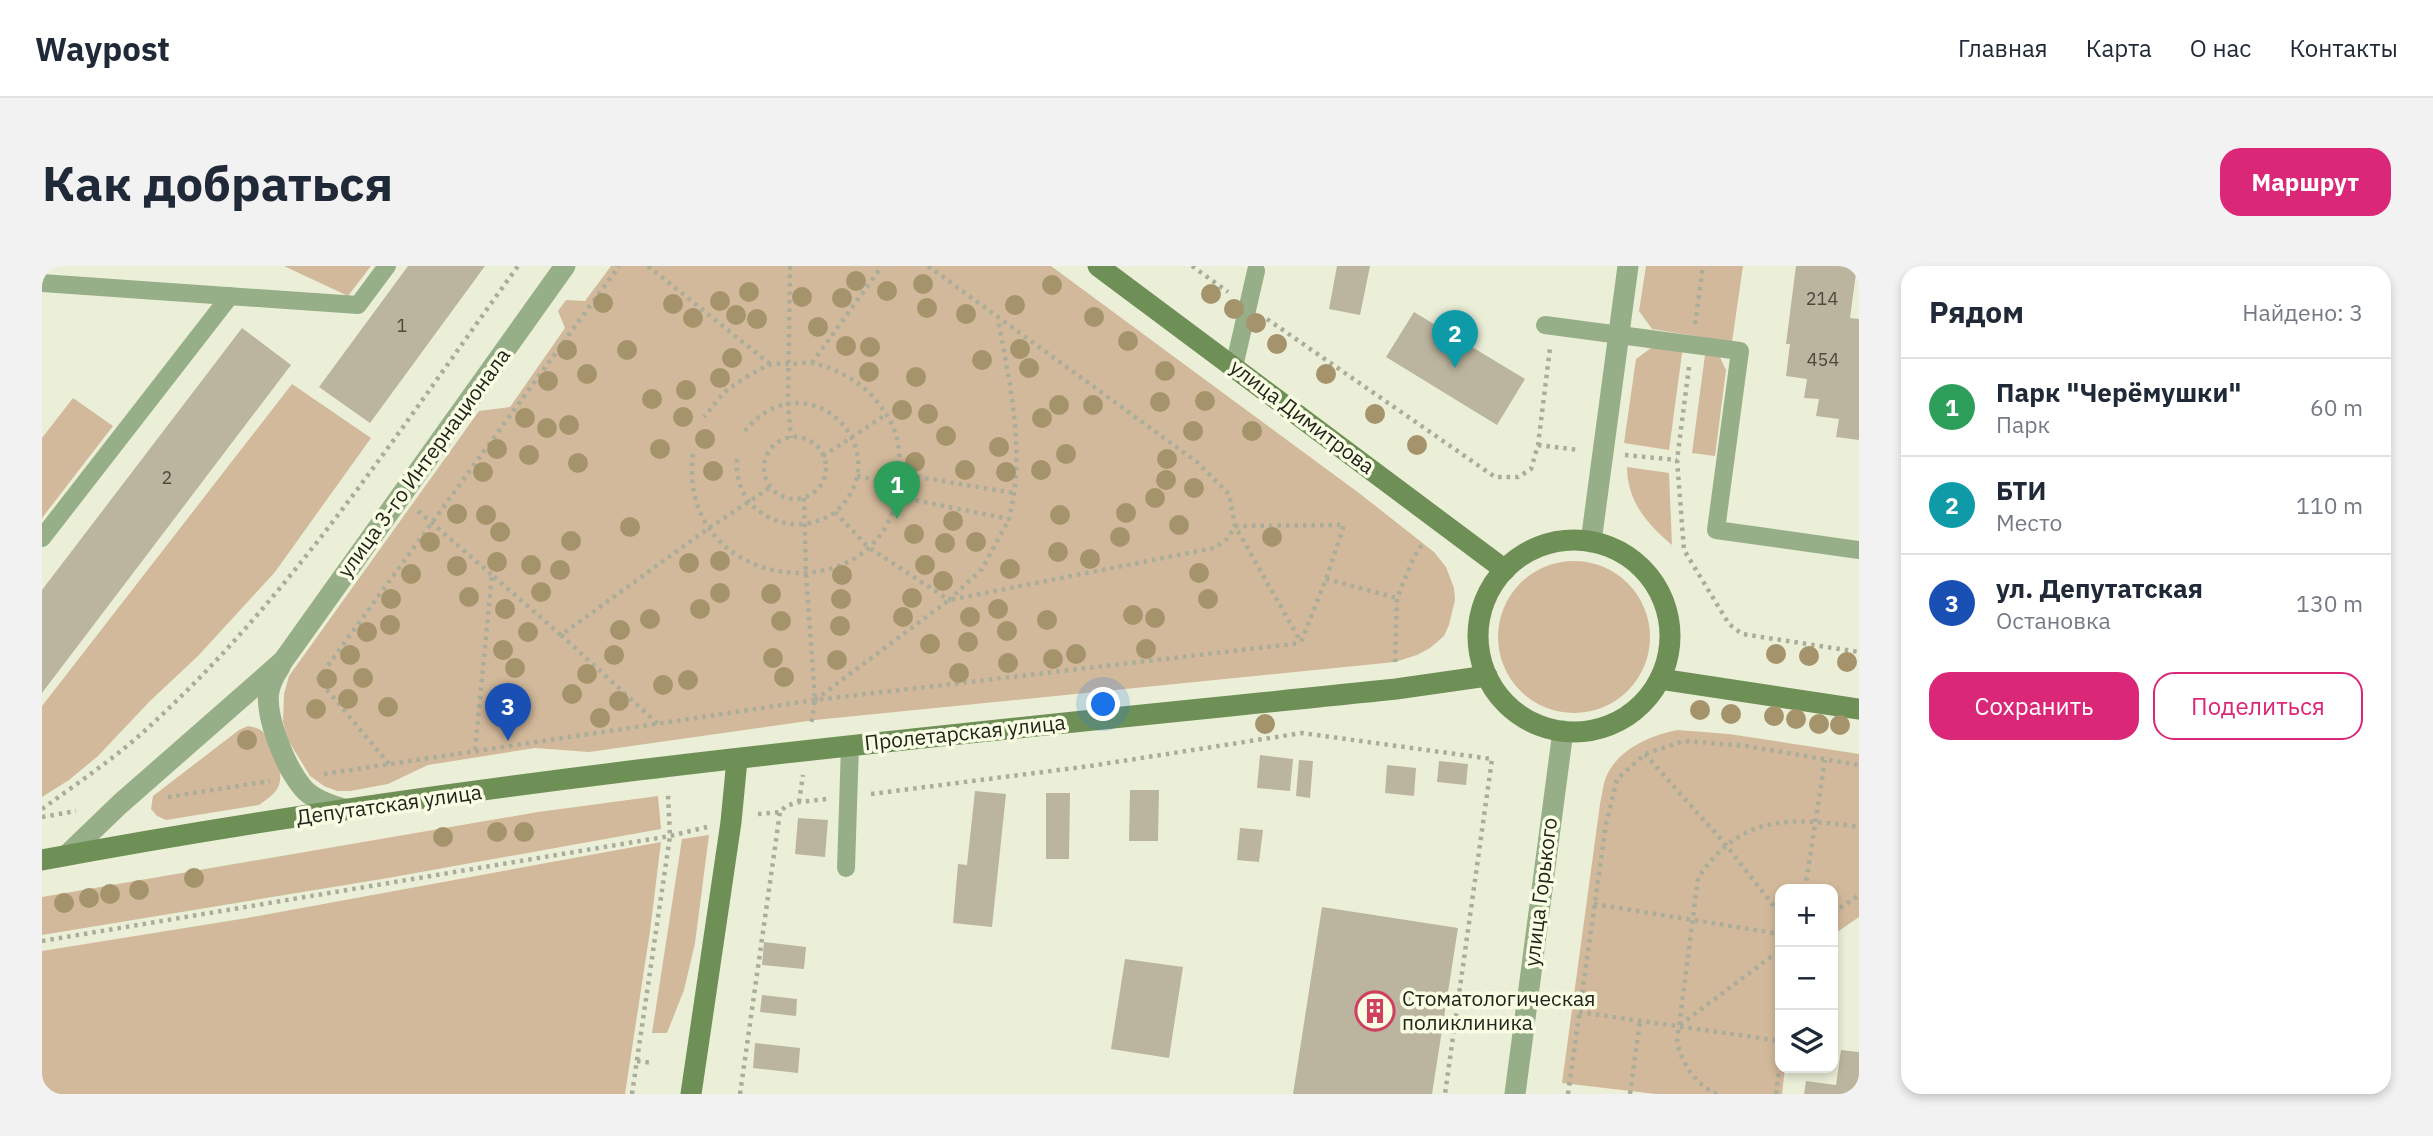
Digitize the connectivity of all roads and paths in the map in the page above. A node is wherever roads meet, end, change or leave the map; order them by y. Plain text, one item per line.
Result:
1 (387, 266) edge
2 (518, 266) edge
3 (565, 266) edge
4 (619, 266) edge
5 (648, 266) edge
6 (790, 266) edge
7 (882, 266) edge
8 (928, 266) edge
9 (1098, 266) edge
10 (1192, 266) edge
11 (1628, 266) edge
12 (1256, 271) dead end
13 (42, 283) edge
14 (230, 296) junction
15 (1249, 307) junction
16 (998, 318) junction
17 (1548, 332) joint
18 (1618, 334) junction
19 (812, 363) junction
20 (770, 364) junction
21 (790, 364) junction
22 (1234, 367) junction
23 (788, 404) junction
24 (887, 414) junction
25 (704, 417) dead end
26 (743, 433) dead end
27 (791, 438) junction
28 (852, 438) junction
29 (1538, 445) junction
30 (1579, 450) dead end
31 (693, 454) dead end
32 (1623, 455) dead end
33 (823, 456) junction
34 (737, 459) dead end
35 (900, 474) junction
36 (857, 476) junction
37 (899, 485) junction
38 (771, 487) junction
39 (1014, 493) junction
40 (899, 497) junction
41 (804, 498) junction
42 (749, 503) junction
43 (411, 505) dead end
44 (835, 512) junction
45 (1009, 519) junction
46 (432, 522) junction
47 (805, 524) junction
48 (1235, 526) junction
49 (709, 527) junction
50 (42, 538) edge
51 (1424, 541) dead end
52 (1591, 542) junction
53 (868, 547) junction
54 (1859, 551) edge
55 (1505, 570) junction
56 (806, 574) junction
57 (492, 575) junction
58 (1326, 579) junction
59 (1397, 598) junction
60 (949, 600) junction
61 (561, 635) junction
62 (1301, 643) junction
63 (1859, 652) edge
64 (283, 661) junction
65 (1395, 662) dead end
66 (1487, 676) junction
67 (1660, 679) junction
68 (815, 700) junction
69 (1859, 709) edge
70 (658, 724) junction
71 (1563, 731) junction
72 (850, 745) junction
73 (475, 750) junction
74 (807, 751) junction
75 (1645, 754) junction
76 (737, 760) junction
77 (1825, 760) junction
78 (389, 764) junction
79 (1859, 765) edge
80 (296, 776) junction
81 (668, 794) dead end
82 (163, 797) dead end
83 (848, 797) junction
84 (799, 802) junction
85 (120, 804) junction
86 (42, 809) edge
87 (346, 810) junction
88 (780, 812) junction
89 (758, 814) dead end
90 (42, 817) edge
91 (1815, 821) junction
92 (710, 827) dead end
93 (1859, 827) edge
94 (670, 835) junction
95 (1726, 845) junction
96 (67, 855) junction
97 (42, 860) edge
98 (846, 868) dead end
99 (1806, 884) edge
100 (1859, 895) edge
101 (1594, 904) junction
102 (1775, 908) edge
103 (1838, 910) edge
104 (1693, 920) junction
105 (1775, 933) edge
106 (42, 941) edge
107 (1775, 954) edge
108 (1579, 1012) junction
109 (1640, 1021) junction
110 (1679, 1026) junction
111 (1775, 1040) edge
112 (637, 1061) junction
113 (653, 1063) dead end
114 (1779, 1073) edge
115 (632, 1094) edge
116 (691, 1094) edge
117 (740, 1094) edge
118 (1445, 1094) edge
119 (1515, 1094) edge
120 (1568, 1094) edge
121 (1630, 1094) edge
122 (1717, 1094) edge
123 (1776, 1094) edge

1 - 14 lane
2 - 86 path
3 - 64 street, улица 3-го Интернационала
4 - 46 path
5 - 20 path
6 - 21 path
7 - 19 path
8 - 16 path
9 - 22 main road, улица Димитрова
10 - 15 path
11 - 18 street
12 - 15 lane
13 - 14 lane
14 - 50 lane
15 - 22 lane
15 - 29 path
16 - 39 path
16 - 48 path
17 - 18 lane
17 - 29 path
18 - 52 street
18 - 54 lane
19 - 21 path
19 - 24 path
20 - 21 path
20 - 25 path
21 - 23 path
22 - 55 main road, улица Димитрова
23 - 26 path
23 - 27 path
23 - 28 path
24 - 28 path
24 - 35 path
27 - 33 path
27 - 38 path
28 - 33 path
28 - 36 path
29 - 30 path
31 - 49 path
32 - 63 path
33 - 41 path
34 - 42 path
35 - 37 path
35 - 39 path
36 - 37 path
36 - 44 path
37 - 40 path
38 - 41 path
38 - 42 path
39 - 45 path
40 - 45 path
40 - 53 path
41 - 47 path
42 - 47 path
42 - 49 path
43 - 46 path
44 - 47 path
44 - 53 path
45 - 60 path
46 - 57 path
46 - 78 path
47 - 56 path
48 - 58 path
48 - 60 path
48 - 62 path
49 - 56 path
49 - 61 path
51 - 59 path
52 - 55 main road
52 - 67 main road
53 - 56 path
53 - 60 path
55 - 66 main road
56 - 68 path
57 - 61 path
57 - 73 path
58 - 59 path
58 - 62 path
59 - 65 path
60 - 68 path
61 - 70 path
62 - 68 path
64 - 80 street, улица 3-го Интернационала
64 - 85 street, улица 3-го Интернационала
66 - 71 main road
66 - 72 main road, Пролетарская улица
67 - 69 main road
67 - 71 main road
68 - 70 path
68 - 74 path
70 - 73 path
71 - 119 street, улица Горького
72 - 74 main road, Пролетарская улица
72 - 83 lane
73 - 78 path
74 - 76 main road, Пролетарская улица
74 - 84 path
75 - 77 path
75 - 95 path
75 - 101 path
76 - 87 main road, Депутатская улица
76 - 116 main road
77 - 79 path
77 - 91 path
78 - 80 path
80 - 82 path
80 - 87 street, улица 3-го Интернационала
81 - 94 path
83 - 84 path
83 - 98 lane
83 - 118 path
84 - 88 path
85 - 90 path
85 - 96 street, улица 3-го Интернационала
87 - 96 main road, Депутатская улица
88 - 89 path
88 - 117 path
91 - 93 path
91 - 95 path
91 - 99 path
92 - 94 path
94 - 106 path
94 - 112 path
95 - 102 path
95 - 104 path
96 - 97 main road, Депутатская улица
100 - 103 path
101 - 104 path
101 - 108 path
104 - 105 path
104 - 110 path
107 - 110 path
108 - 109 path
108 - 120 path
109 - 110 path
109 - 121 path
110 - 111 path
110 - 122 path
112 - 113 path
112 - 115 path
114 - 123 path

